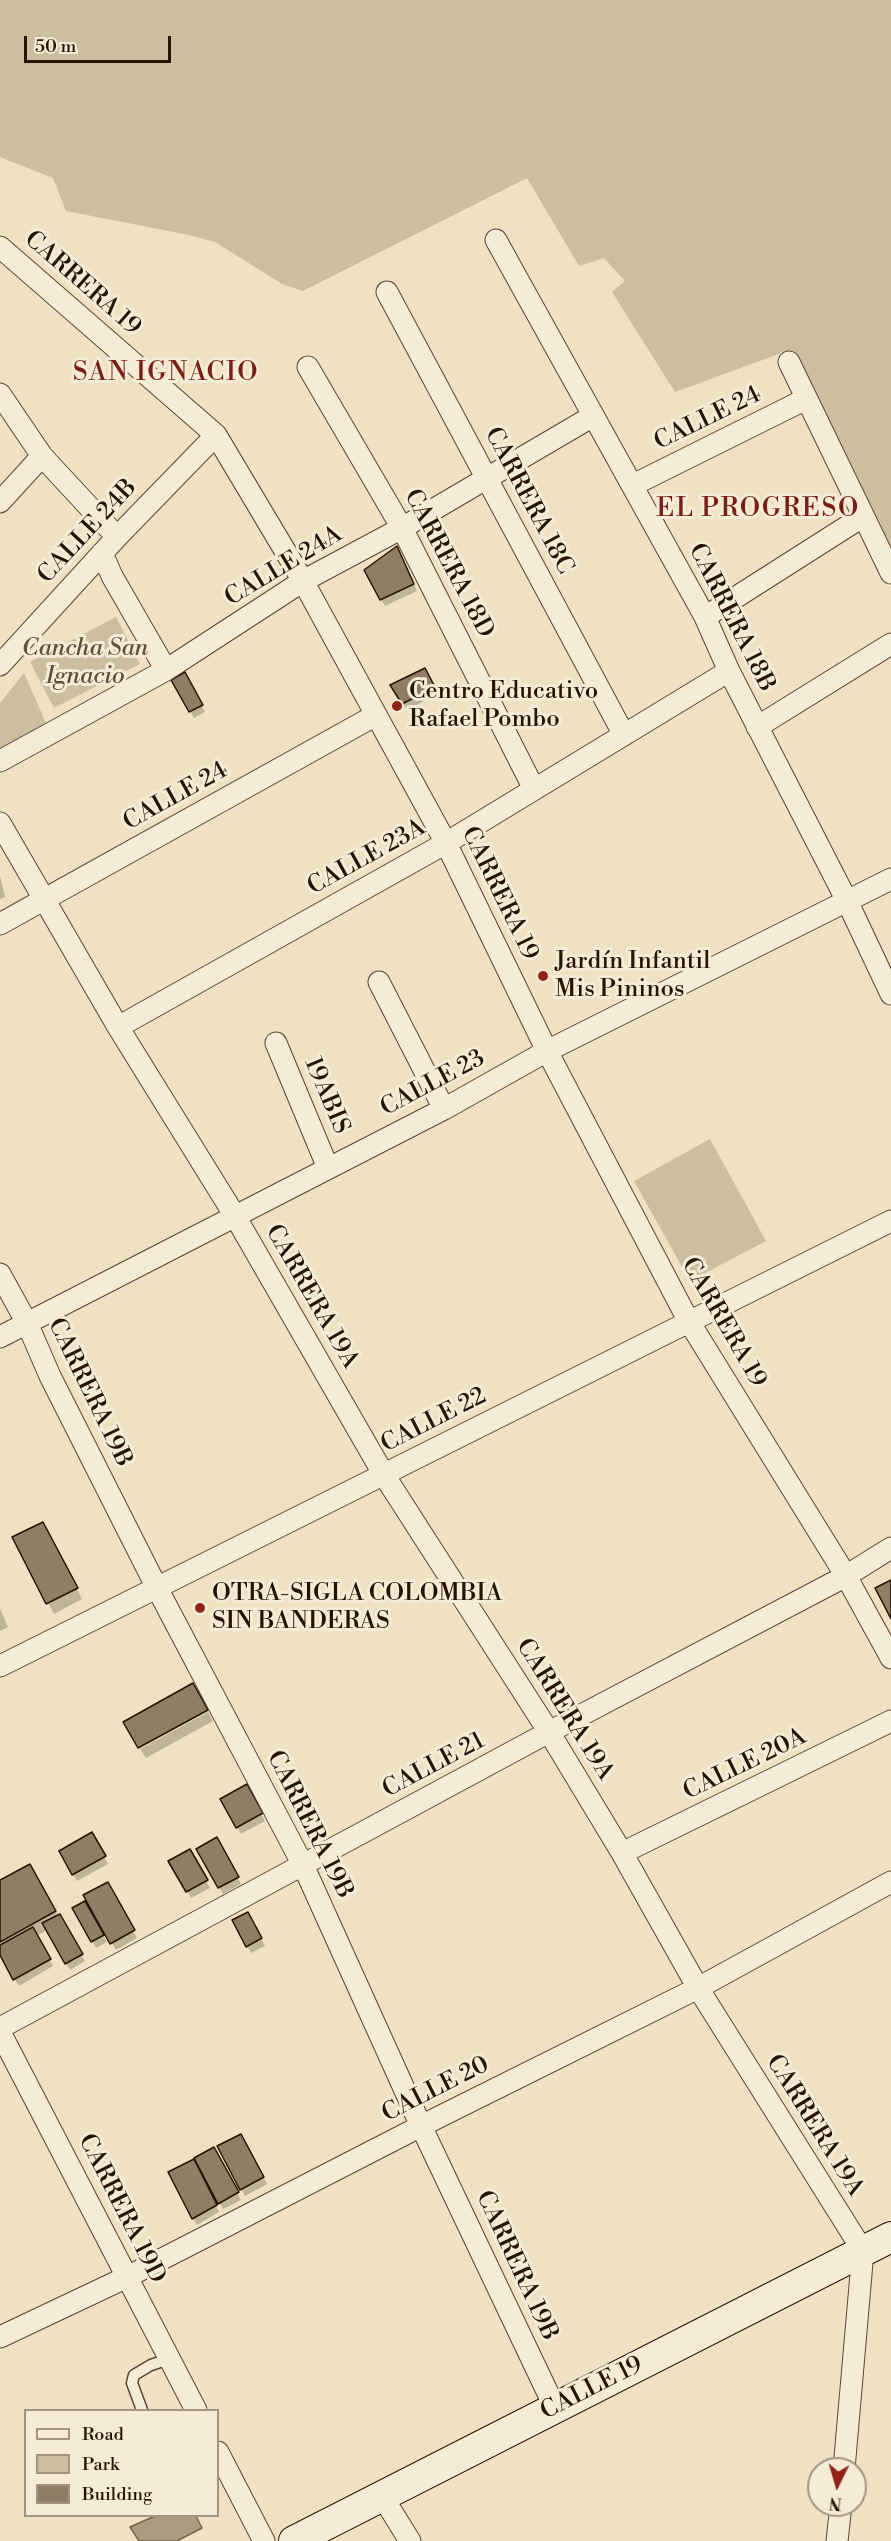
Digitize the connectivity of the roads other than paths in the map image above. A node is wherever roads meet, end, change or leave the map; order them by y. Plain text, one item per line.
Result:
1 (496, 240) dead end
2 (0, 247) edge
3 (387, 292) dead end
4 (789, 362) dead end
5 (308, 367) dead end
6 (0, 394) edge
7 (806, 399) junction
8 (593, 416) junction
9 (216, 435) junction
10 (42, 456) junction
11 (488, 478) junction
12 (633, 485) junction
13 (0, 502) edge
14 (862, 517) junction
15 (402, 528) junction
16 (117, 537) junction
17 (102, 554) junction
18 (891, 573) edge
19 (303, 581) junction
20 (705, 617) junction
21 (891, 644) edge
22 (0, 665) edge
23 (166, 670) junction
24 (729, 672) junction
25 (376, 715) junction
26 (757, 727) junction
27 (624, 735) junction
28 (0, 761) edge
29 (534, 789) junction
30 (0, 823) edge
31 (446, 843) junction
32 (891, 879) edge
33 (46, 898) junction
34 (847, 901) junction
35 (0, 924) edge
36 (379, 982) dead end
37 (891, 994) edge
38 (118, 1027) junction
39 (276, 1043) dead end
40 (547, 1051) junction
41 (444, 1109) junction
42 (328, 1168) junction
43 (235, 1216) junction
44 (891, 1221) edge
45 (0, 1274) edge
46 (688, 1320) junction
47 (27, 1323) junction
48 (0, 1337) edge
49 (384, 1475) junction
50 (891, 1548) edge
51 (846, 1576) junction
52 (157, 1588) junction
53 (891, 1658) edge
54 (0, 1666) edge
55 (891, 1722) edge
56 (549, 1732) junction
57 (622, 1854) junction
58 (303, 1865) junction
59 (891, 1882) edge
60 (698, 1988) junction
61 (0, 2030) edge
62 (421, 2126) junction
63 (891, 2237) edge
64 (863, 2252) junction
65 (127, 2277) junction
66 (0, 2337) edge
67 (169, 2359) junction
68 (555, 2408) junction
69 (142, 2409) edge
70 (195, 2409) edge
71 (219, 2454) edge
72 (845, 2457) edge
73 (382, 2496) junction
74 (840, 2517) edge
75 (264, 2541) edge
76 (294, 2541) edge
77 (410, 2541) edge
78 (837, 2541) edge

1 - 8 street, CARRERA 18B
2 - 9 street, CARRERA 19
3 - 11 street, CARRERA 18C
4 - 7 street
5 - 15 street, CARRERA 18D
6 - 10 street
7 - 12 street, CALLE 24
7 - 14 street
8 - 11 street, CALLE 24A
8 - 12 street, CARRERA 18B
9 - 16 street, CALLE 24B
9 - 19 street, CARRERA 19
10 - 13 street
10 - 16 street
11 - 15 street, CALLE 24A
11 - 27 street, CARRERA 18C
12 - 20 street, CARRERA 18B
14 - 18 street
14 - 20 street
15 - 19 street, CALLE 24A
15 - 29 street, CARRERA 18D
16 - 17 street, CALLE 24B
17 - 22 street, CALLE 24B
17 - 23 street
19 - 23 street, CALLE 24A
19 - 25 street, CARRERA 19
20 - 24 street, CARRERA 18B
21 - 26 street
23 - 28 street, CALLE 24A
24 - 26 street, CARRERA 18B
24 - 27 street, CALLE 23A
25 - 31 street, CARRERA 19
25 - 33 street, CALLE 24
26 - 34 street, CARRERA 18B
27 - 29 street, CALLE 23A
29 - 31 street, CALLE 23A
30 - 33 street, CARRERA 19A
31 - 38 street, CALLE 23A
31 - 40 street, CARRERA 19
32 - 34 street, CALLE 23
33 - 35 street, CALLE 24
33 - 38 street, CARRERA 19A
34 - 37 street, CARRERA 18B
34 - 40 street, CALLE 23
36 - 41 street
38 - 43 street, CARRERA 19A
39 - 42 street, 19ABIS
40 - 41 street, CALLE 23
40 - 46 street, CARRERA 19
41 - 42 street, CALLE 23
42 - 43 street, CALLE 23
43 - 47 street, CALLE 23
43 - 49 street, CARRERA 19A
44 - 46 street, CALLE 22
45 - 47 street, CARRERA 19B
46 - 49 street, CALLE 22
46 - 51 street, CARRERA 19
47 - 48 street, CALLE 23
47 - 52 street, CARRERA 19B
49 - 52 street, CALLE 22
49 - 56 street, CARRERA 19A
50 - 51 street, CALLE 21
51 - 53 street, CARRERA 19
51 - 56 street, CALLE 21
52 - 54 street, CALLE 22
52 - 58 street, CARRERA 19B
55 - 57 street, CALLE 20A
56 - 57 street, CARRERA 19A
56 - 58 street, CALLE 21
57 - 60 street, CARRERA 19A
58 - 61 street, CALLE 21
58 - 62 street, CARRERA 19B
59 - 60 street, CALLE 20
60 - 62 street, CALLE 20
60 - 64 street, CARRERA 19A
61 - 65 street, CARRERA 19D
62 - 65 street, CALLE 20
62 - 68 street, CARRERA 19B
63 - 64 main road, CALLE 19
64 - 68 main road, CALLE 19
64 - 72 street
65 - 66 street, CALLE 20
65 - 67 street, CARRERA 19D
67 - 69 lane
67 - 70 street, CARRERA 19D
68 - 73 main road, CALLE 19
71 - 75 street
73 - 76 main road, CALLE 19
73 - 77 street
74 - 78 street

